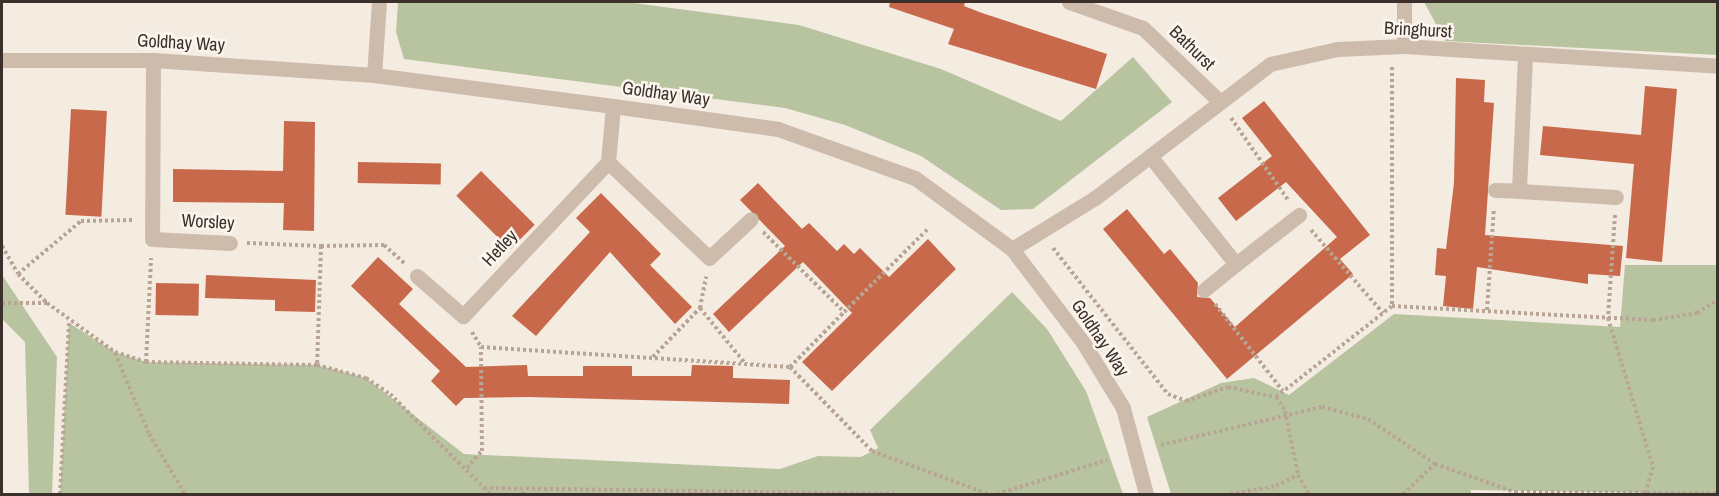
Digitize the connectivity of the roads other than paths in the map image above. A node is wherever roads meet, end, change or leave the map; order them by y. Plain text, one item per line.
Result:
1 (379, 2) edge
2 (1069, 2) edge
3 (1404, 2) edge
4 (1398, 46) junction
5 (1525, 57) junction
6 (2, 60) edge
7 (153, 60) junction
8 (1718, 66) edge
9 (374, 75) junction
10 (1218, 100) junction
11 (613, 106) junction
12 (1150, 156) junction
13 (608, 162) junction
14 (1495, 190) road end
15 (1519, 191) junction
16 (1616, 197) road end
17 (1299, 215) dead end
18 (751, 219) road end
19 (230, 243) road end
20 (1012, 249) junction
21 (1236, 264) junction
22 (417, 276) road end
23 (1204, 290) road end
24 (1146, 495) edge

1 - 9 street
2 - 10 street, Bathurst
3 - 4 street
4 - 5 street, Bringhurst
4 - 10 street, Bringhurst
5 - 8 street, Bringhurst
5 - 15 street
6 - 7 street, Goldhay Way
7 - 9 street, Goldhay Way
7 - 19 street, Worsley
9 - 11 street, Goldhay Way
10 - 12 street, Bringhurst
11 - 13 street
11 - 20 street, Goldhay Way
12 - 20 street, Bringhurst
12 - 21 street
13 - 18 street
13 - 22 street, Hetley
14 - 15 street
15 - 16 street
17 - 21 street
20 - 24 street, Goldhay Way
21 - 23 street

